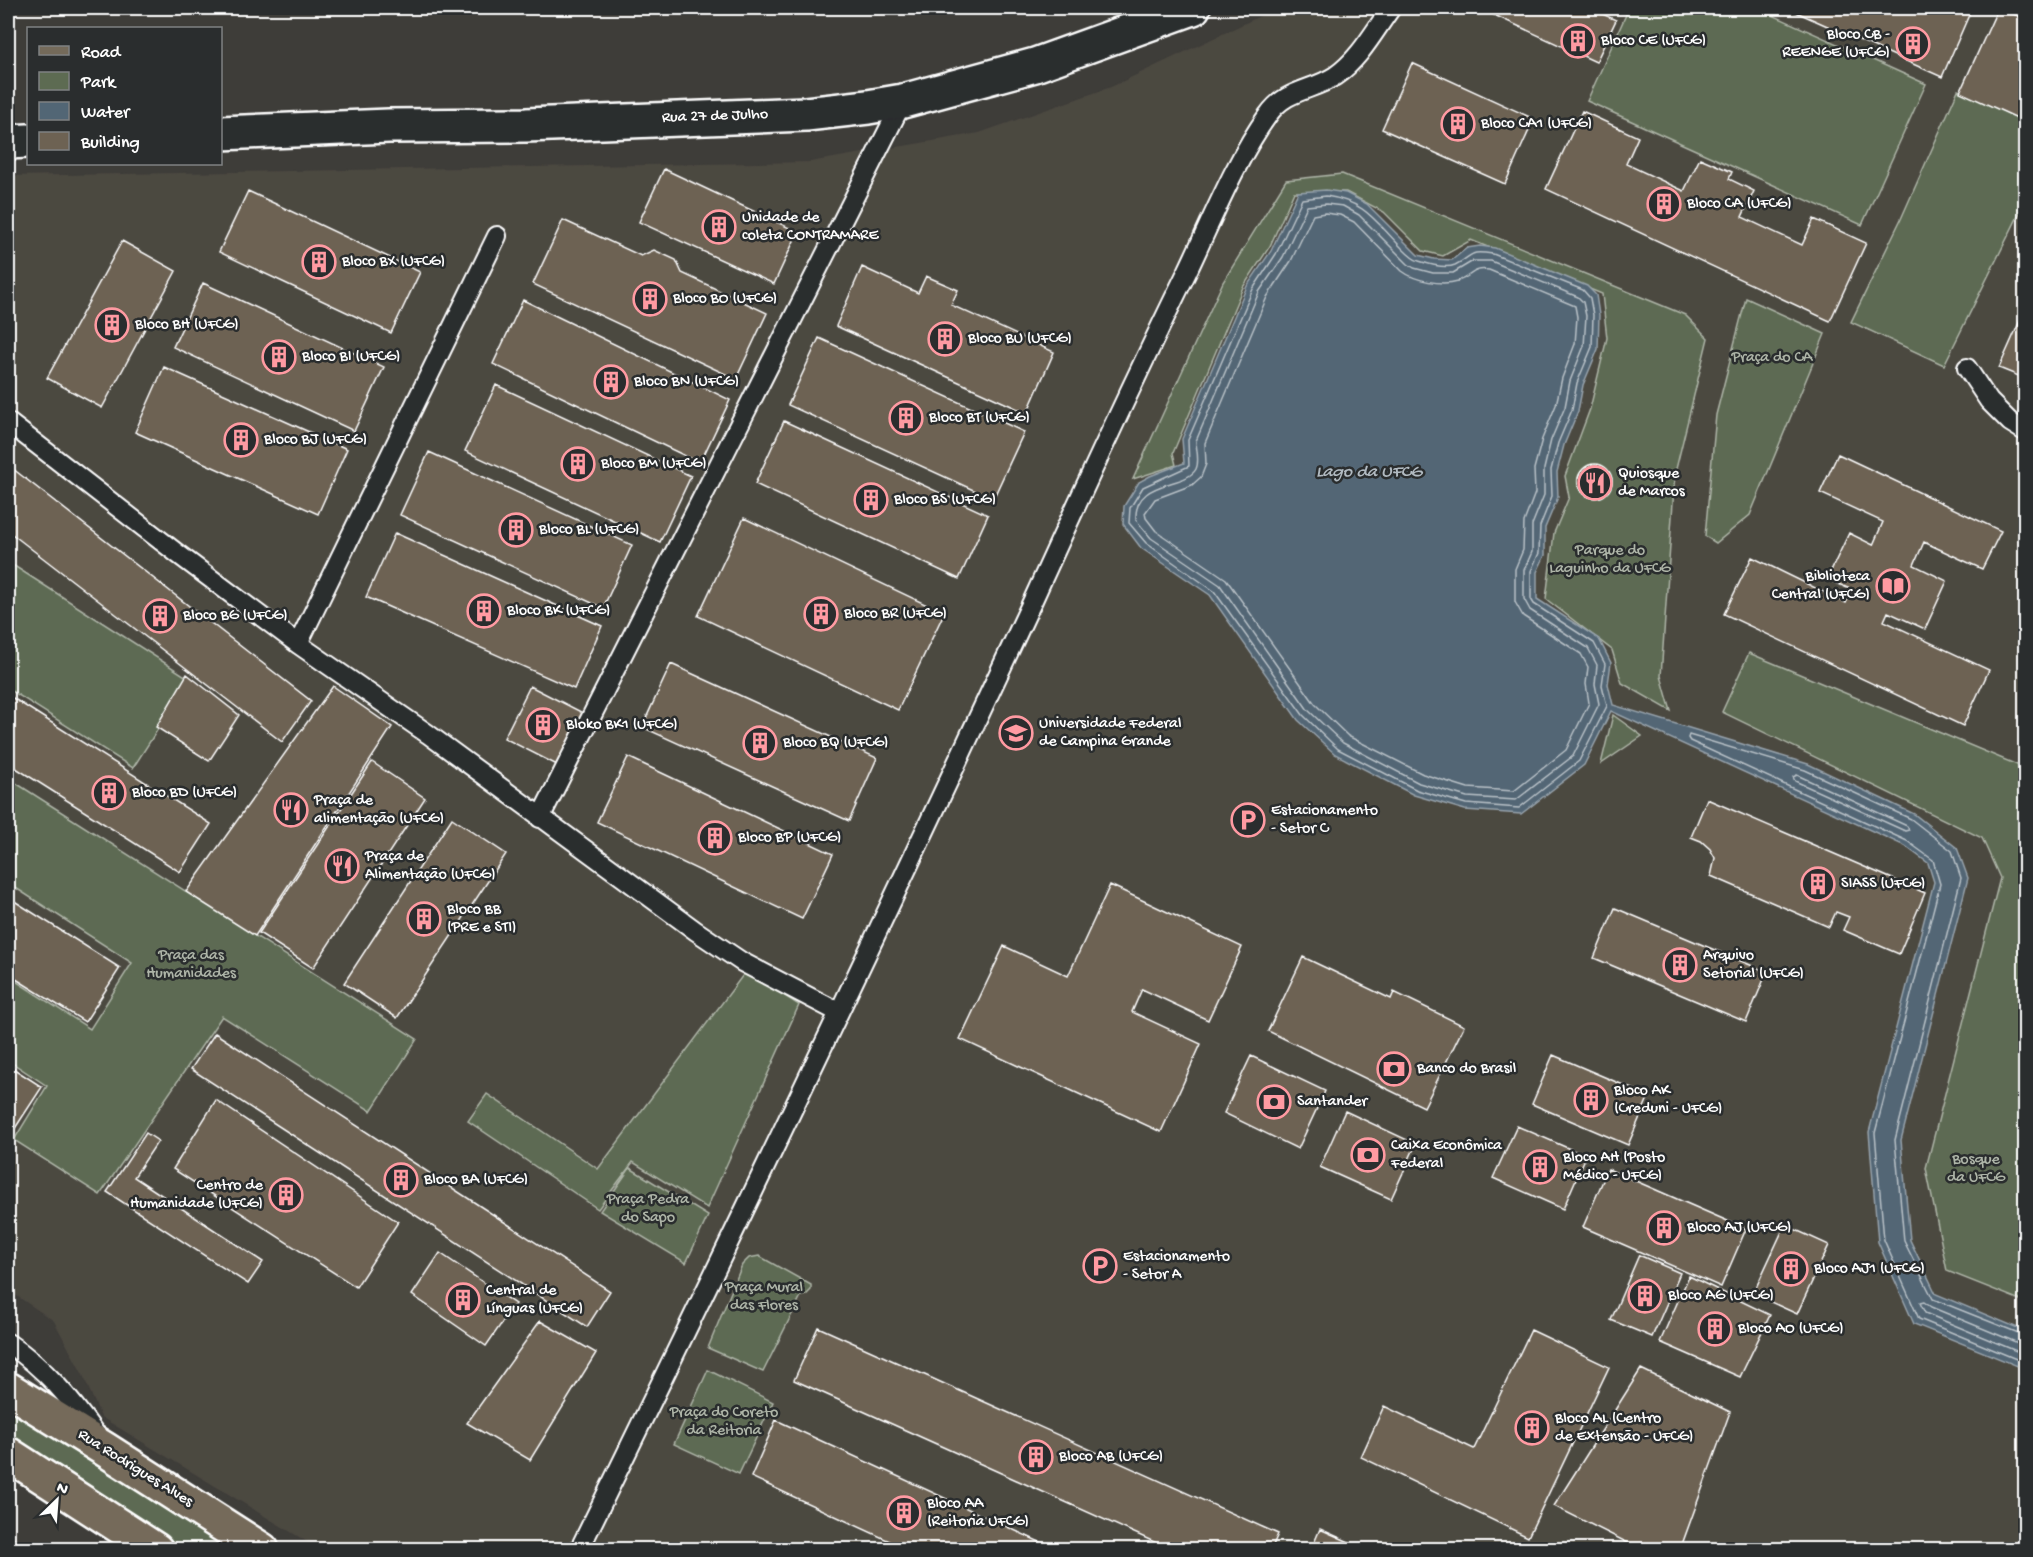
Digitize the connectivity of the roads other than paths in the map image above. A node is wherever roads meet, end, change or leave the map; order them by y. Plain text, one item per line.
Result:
1 (1193, 8) edge
2 (1391, 8) edge
3 (903, 101) junction
4 (222, 133) edge
5 (27, 141) edge
6 (8, 142) edge
7 (498, 236) dead end
8 (1967, 368) dead end
9 (8, 422) edge
10 (2025, 432) edge
11 (298, 644) junction
12 (540, 818) junction
13 (838, 1012) junction
14 (8, 1343) edge
15 (8, 1389) edge
16 (106, 1449) junction
17 (8, 1454) edge
18 (156, 1550) edge
19 (262, 1550) edge
20 (579, 1550) edge

1 - 3 street, Rua 27 de Julho
2 - 13 lane
3 - 4 street, Rua 27 de Julho
3 - 12 lane
5 - 6 street
7 - 11 lane
8 - 10 lane
9 - 11 lane
11 - 12 lane
12 - 13 lane
13 - 20 lane
14 - 16 lane
15 - 16 main road, Rua Rodrigues Alves
16 - 19 main road, Rua Rodrigues Alves
17 - 18 main road

